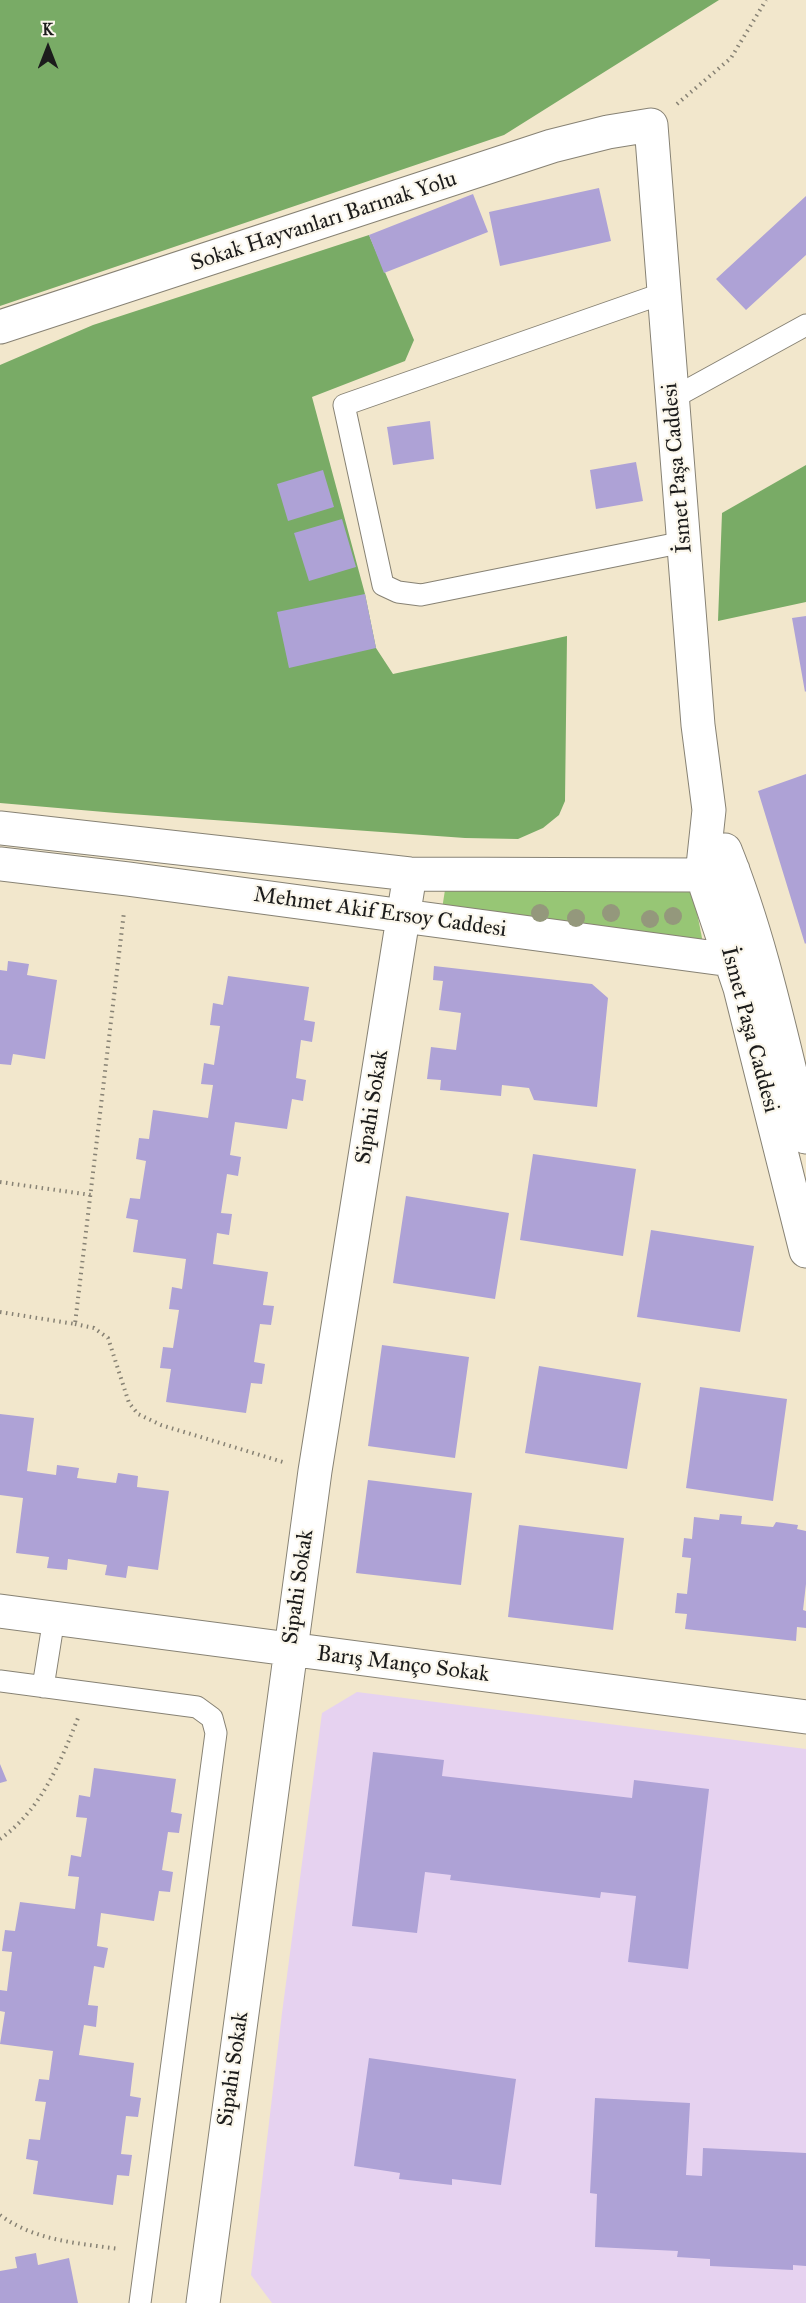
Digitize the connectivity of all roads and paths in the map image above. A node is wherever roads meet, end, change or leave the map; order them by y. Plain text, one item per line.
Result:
1 (766, 0) edge
2 (651, 125) junction
3 (664, 293) junction
4 (806, 325) edge
5 (0, 327) edge
6 (673, 398) junction
7 (684, 542) junction
8 (0, 828) edge
9 (0, 864) edge
10 (718, 873) junction
11 (410, 874) junction
12 (128, 879) junction
13 (403, 916) junction
14 (746, 960) junction
15 (806, 1137) edge
16 (0, 1182) edge
17 (91, 1195) junction
18 (806, 1251) edge
19 (0, 1312) edge
20 (75, 1324) junction
21 (315, 1471) junction
22 (0, 1611) edge
23 (54, 1618) junction
24 (291, 1650) junction
25 (0, 1681) edge
26 (43, 1687) junction
27 (89, 1692) junction
28 (806, 1717) edge
29 (0, 1839) edge
30 (0, 2215) edge
31 (147, 2253) junction
32 (140, 2303) edge
33 (202, 2303) edge

1 - 2 path
2 - 3 street, İsmet Paşa Caddesi
2 - 5 street, Sokak Hayvanları Barınak Yolu
3 - 6 street, İsmet Paşa Caddesi
3 - 7 lane
4 - 6 lane
6 - 7 street, İsmet Paşa Caddesi
7 - 10 street, İsmet Paşa Caddesi
8 - 11 street, Mehmet Akif Ersoy Caddesi
9 - 12 street, Mehmet Akif Ersoy Caddesi
10 - 11 street, Mehmet Akif Ersoy Caddesi
10 - 14 street, İsmet Paşa Caddesi
11 - 13 street, Sipahi Sokak
12 - 13 street, Mehmet Akif Ersoy Caddesi
12 - 17 path
13 - 14 street, Mehmet Akif Ersoy Caddesi
13 - 21 street, Sipahi Sokak
14 - 15 street, İsmet Paşa Caddesi
14 - 18 street, İsmet Paşa Caddesi
16 - 17 path
17 - 20 path
19 - 20 path
20 - 21 path
21 - 24 street, Sipahi Sokak
22 - 23 street, Barış Manço Sokak
23 - 24 street, Barış Manço Sokak
23 - 26 lane
24 - 28 street, Barış Manço Sokak
24 - 33 street, Sipahi Sokak
25 - 26 lane
26 - 27 lane
27 - 29 path
27 - 31 lane
30 - 31 path
31 - 32 lane

